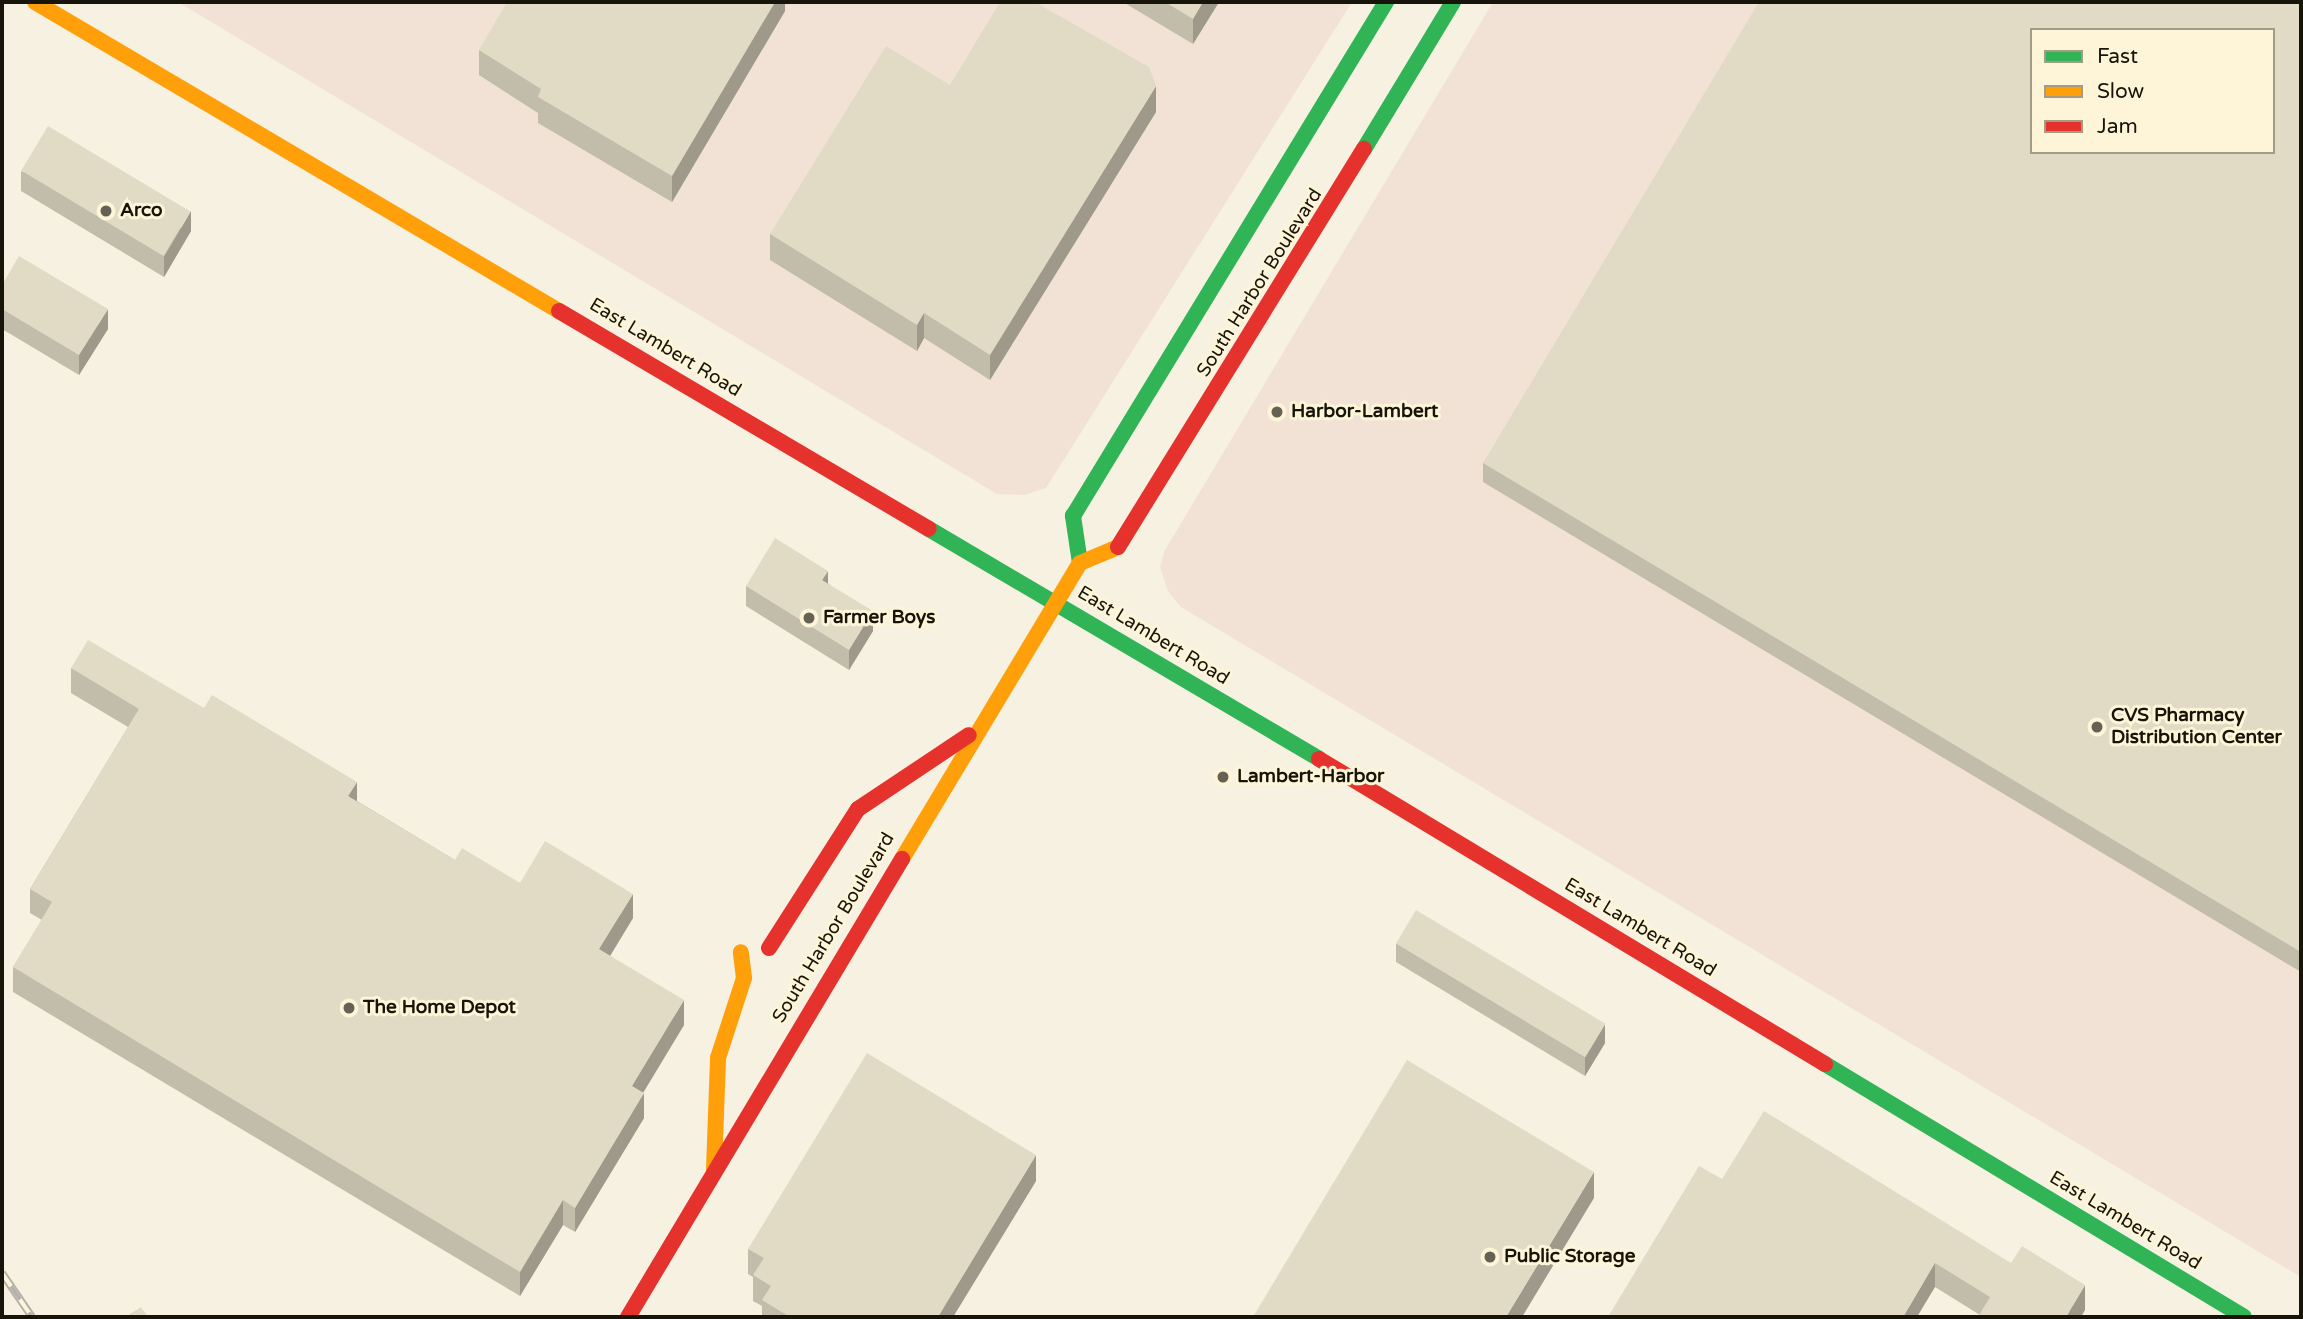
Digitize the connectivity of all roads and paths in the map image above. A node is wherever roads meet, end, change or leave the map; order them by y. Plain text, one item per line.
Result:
1 (35, 2) edge
2 (1386, 2) edge
3 (1454, 2) edge
4 (1080, 563) junction
5 (1057, 603) junction
6 (980, 728) junction
7 (769, 948) dead end
8 (741, 952) dead end
9 (713, 1173) junction
10 (628, 1317) edge
11 (2244, 1317) edge

1 - 5 main road, East Lambert Road
2 - 4 main road, South Harbor Boulevard
3 - 4 main road, South Harbor Boulevard
4 - 5 main road, South Harbor Boulevard
5 - 6 main road, South Harbor Boulevard
5 - 11 main road, East Lambert Road
6 - 7 main road
6 - 9 main road, South Harbor Boulevard
8 - 9 main road
9 - 10 main road, South Harbor Boulevard

